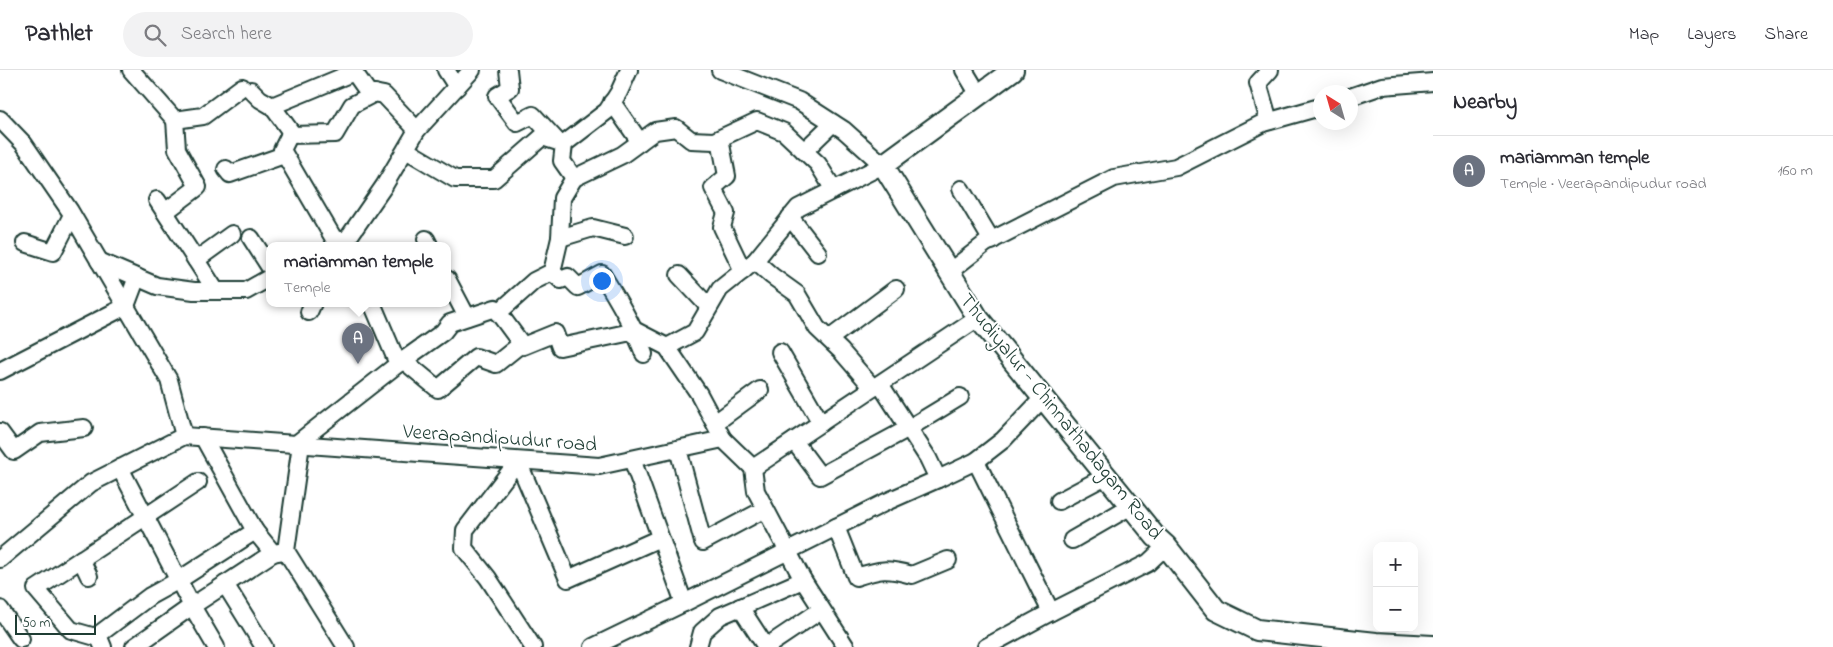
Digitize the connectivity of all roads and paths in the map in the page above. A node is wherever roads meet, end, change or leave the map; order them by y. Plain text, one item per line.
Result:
1 (130, 70) edge
2 (446, 70) edge
3 (472, 70) edge
4 (508, 70) edge
5 (629, 70) edge
6 (720, 70) edge
7 (964, 70) edge
8 (1012, 70) edge
9 (1270, 70) edge
10 (332, 75) edge
11 (1433, 82) edge
12 (368, 83) edge
13 (457, 87) junction
14 (1358, 94) edge
15 (979, 95) junction
16 (612, 102) junction
17 (272, 106) junction
18 (1313, 109) edge
19 (175, 120) junction
20 (1269, 121) junction
21 (1, 122) edge
22 (833, 123) junction
23 (417, 130) junction
24 (289, 135) junction
25 (720, 139) junction
26 (561, 142) junction
27 (640, 142) junction
28 (406, 150) junction
29 (804, 151) junction
30 (284, 154) junction
31 (883, 165) junction
32 (226, 168) dead end
33 (574, 178) junction
34 (960, 189) dead end
35 (834, 190) junction
36 (72, 215) junction
37 (790, 218) junction
38 (232, 234) dead end
39 (625, 236) dead end
40 (252, 238) dead end
41 (560, 238) junction
42 (992, 241) junction
43 (337, 242) edge
44 (339, 242) edge
45 (25, 243) dead end
46 (818, 253) dead end
47 (196, 260) junction
48 (99, 261) junction
49 (266, 261) edge
50 (749, 266) junction
51 (552, 272) junction
52 (950, 272) junction
53 (679, 275) dead end
54 (137, 277) junction
55 (266, 280) edge
56 (451, 287) edge
57 (896, 289) dead end
58 (216, 291) junction
59 (126, 306) junction
60 (374, 307) edge
61 (709, 308) junction
62 (498, 313) junction
63 (467, 317) junction
64 (978, 318) junction
65 (636, 331) junction
66 (828, 339) junction
67 (521, 344) junction
68 (667, 347) junction
69 (780, 352) dead end
70 (644, 354) dead end
71 (400, 362) junction
72 (0, 371) edge
73 (876, 386) junction
74 (760, 390) dead end
75 (960, 396) dead end
76 (1043, 398) junction
77 (715, 423) junction
78 (821, 423) junction
79 (84, 428) dead end
80 (909, 428) junction
81 (0, 432) edge
82 (184, 436) junction
83 (203, 437) junction
84 (723, 439) junction
85 (794, 441) junction
86 (298, 444) junction
87 (678, 449) junction
88 (632, 459) junction
89 (518, 460) junction
90 (976, 461) junction
91 (120, 468) junction
92 (753, 468) junction
93 (1106, 476) junction
94 (938, 479) junction
95 (198, 482) dead end
96 (1059, 501) dead end
97 (1131, 506) junction
98 (766, 509) junction
99 (146, 517) junction
100 (836, 527) junction
101 (255, 531) junction
102 (660, 538) junction
103 (1072, 540) dead end
104 (1166, 546) junction
105 (280, 552) junction
106 (788, 552) junction
107 (0, 559) edge
108 (81, 559) junction
109 (948, 560) dead end
110 (89, 576) dead end
111 (178, 580) junction
112 (803, 580) junction
113 (226, 584) junction
114 (684, 603) junction
115 (192, 606) junction
116 (740, 608) junction
117 (0, 609) edge
118 (821, 610) junction
119 (1050, 612) junction
120 (21, 639) dead end
121 (101, 642) edge
122 (1433, 646) edge
123 (134, 647) edge
124 (215, 647) edge
125 (264, 647) edge
126 (346, 647) edge
127 (533, 647) edge
128 (593, 647) edge
129 (698, 647) edge
130 (766, 647) edge
131 (846, 647) edge
132 (986, 647) edge

1 - 19 street
2 - 13 street
3 - 13 street
4 - 26 street
5 - 16 street
6 - 22 street
7 - 15 street
8 - 15 main road
9 - 20 street
10 - 12 street
10 - 17 street
11 - 14 street
12 - 23 street
12 - 24 street
13 - 23 street
15 - 31 main road
16 - 26 street
16 - 27 street
17 - 19 street
17 - 24 street
18 - 20 street
19 - 47 street
20 - 42 street
21 - 36 street
22 - 29 street
22 - 31 street
23 - 28 street
24 - 30 street
25 - 27 street
25 - 29 street
25 - 50 street
26 - 28 street
26 - 33 street
27 - 33 street
28 - 44 street
29 - 35 street
30 - 32 street
30 - 43 street
31 - 35 street
31 - 52 main road, Thudiyalur - Chinnathadagam Road
33 - 41 street
34 - 42 street
35 - 37 street
36 - 45 street
36 - 48 street
37 - 46 street
37 - 50 street
38 - 47 street
39 - 41 street
40 - 49 street
41 - 51 street
42 - 52 street
47 - 58 street
48 - 54 street
48 - 59 street
50 - 61 street
50 - 66 street
51 - 62 street
51 - 65 street
52 - 64 main road, Thudiyalur - Chinnathadagam Road
53 - 61 street
54 - 58 street
54 - 59 street
55 - 58 street
56 - 63 street
57 - 66 street
59 - 72 street
59 - 82 street
60 - 71 street
61 - 68 street
62 - 63 street
62 - 67 street
63 - 71 street
64 - 73 street
64 - 76 main road, Thudiyalur - Chinnathadagam Road
65 - 67 street
65 - 68 street
65 - 70 street
66 - 73 street
67 - 71 street
68 - 77 street
69 - 78 street
71 - 86 street
73 - 78 street
73 - 80 street
74 - 77 street
75 - 80 street
76 - 90 street
76 - 93 main road, Thudiyalur - Chinnathadagam Road
77 - 84 street
78 - 85 street
79 - 81 street
80 - 85 street
80 - 94 street
82 - 83 street, Veerapandipudur road
82 - 91 street, Veerapandipudur road
83 - 86 street, Veerapandipudur road
83 - 101 street
84 - 87 street, Veerapandipudur road
84 - 92 street
85 - 92 street
86 - 89 street, Veerapandipudur road
86 - 105 street
87 - 88 street, Veerapandipudur road
87 - 98 street
88 - 89 street, Veerapandipudur road
88 - 102 street
89 - 102 street
89 - 127 street
90 - 94 street
90 - 119 street
91 - 99 street
91 - 107 street, Veerapandipudur road
92 - 98 street
93 - 96 street
93 - 97 main road, Thudiyalur - Chinnathadagam Road
94 - 100 street
95 - 99 street
97 - 103 street
97 - 104 main road, Thudiyalur - Chinnathadagam Road
98 - 106 street
99 - 108 street
99 - 111 street
100 - 106 street
100 - 109 street
101 - 105 street
101 - 111 street
102 - 114 street
104 - 119 street
104 - 122 main road, Thudiyalur - Chinnathadagam Road
105 - 113 street
105 - 126 street
106 - 112 street
106 - 114 street
108 - 110 street
108 - 121 street
111 - 115 street
111 - 121 street
112 - 116 street
112 - 118 street
113 - 115 street
113 - 125 street
114 - 128 street
115 - 123 street
115 - 124 street
116 - 129 street
116 - 130 street
117 - 120 street
118 - 130 street
118 - 131 street
119 - 132 street

